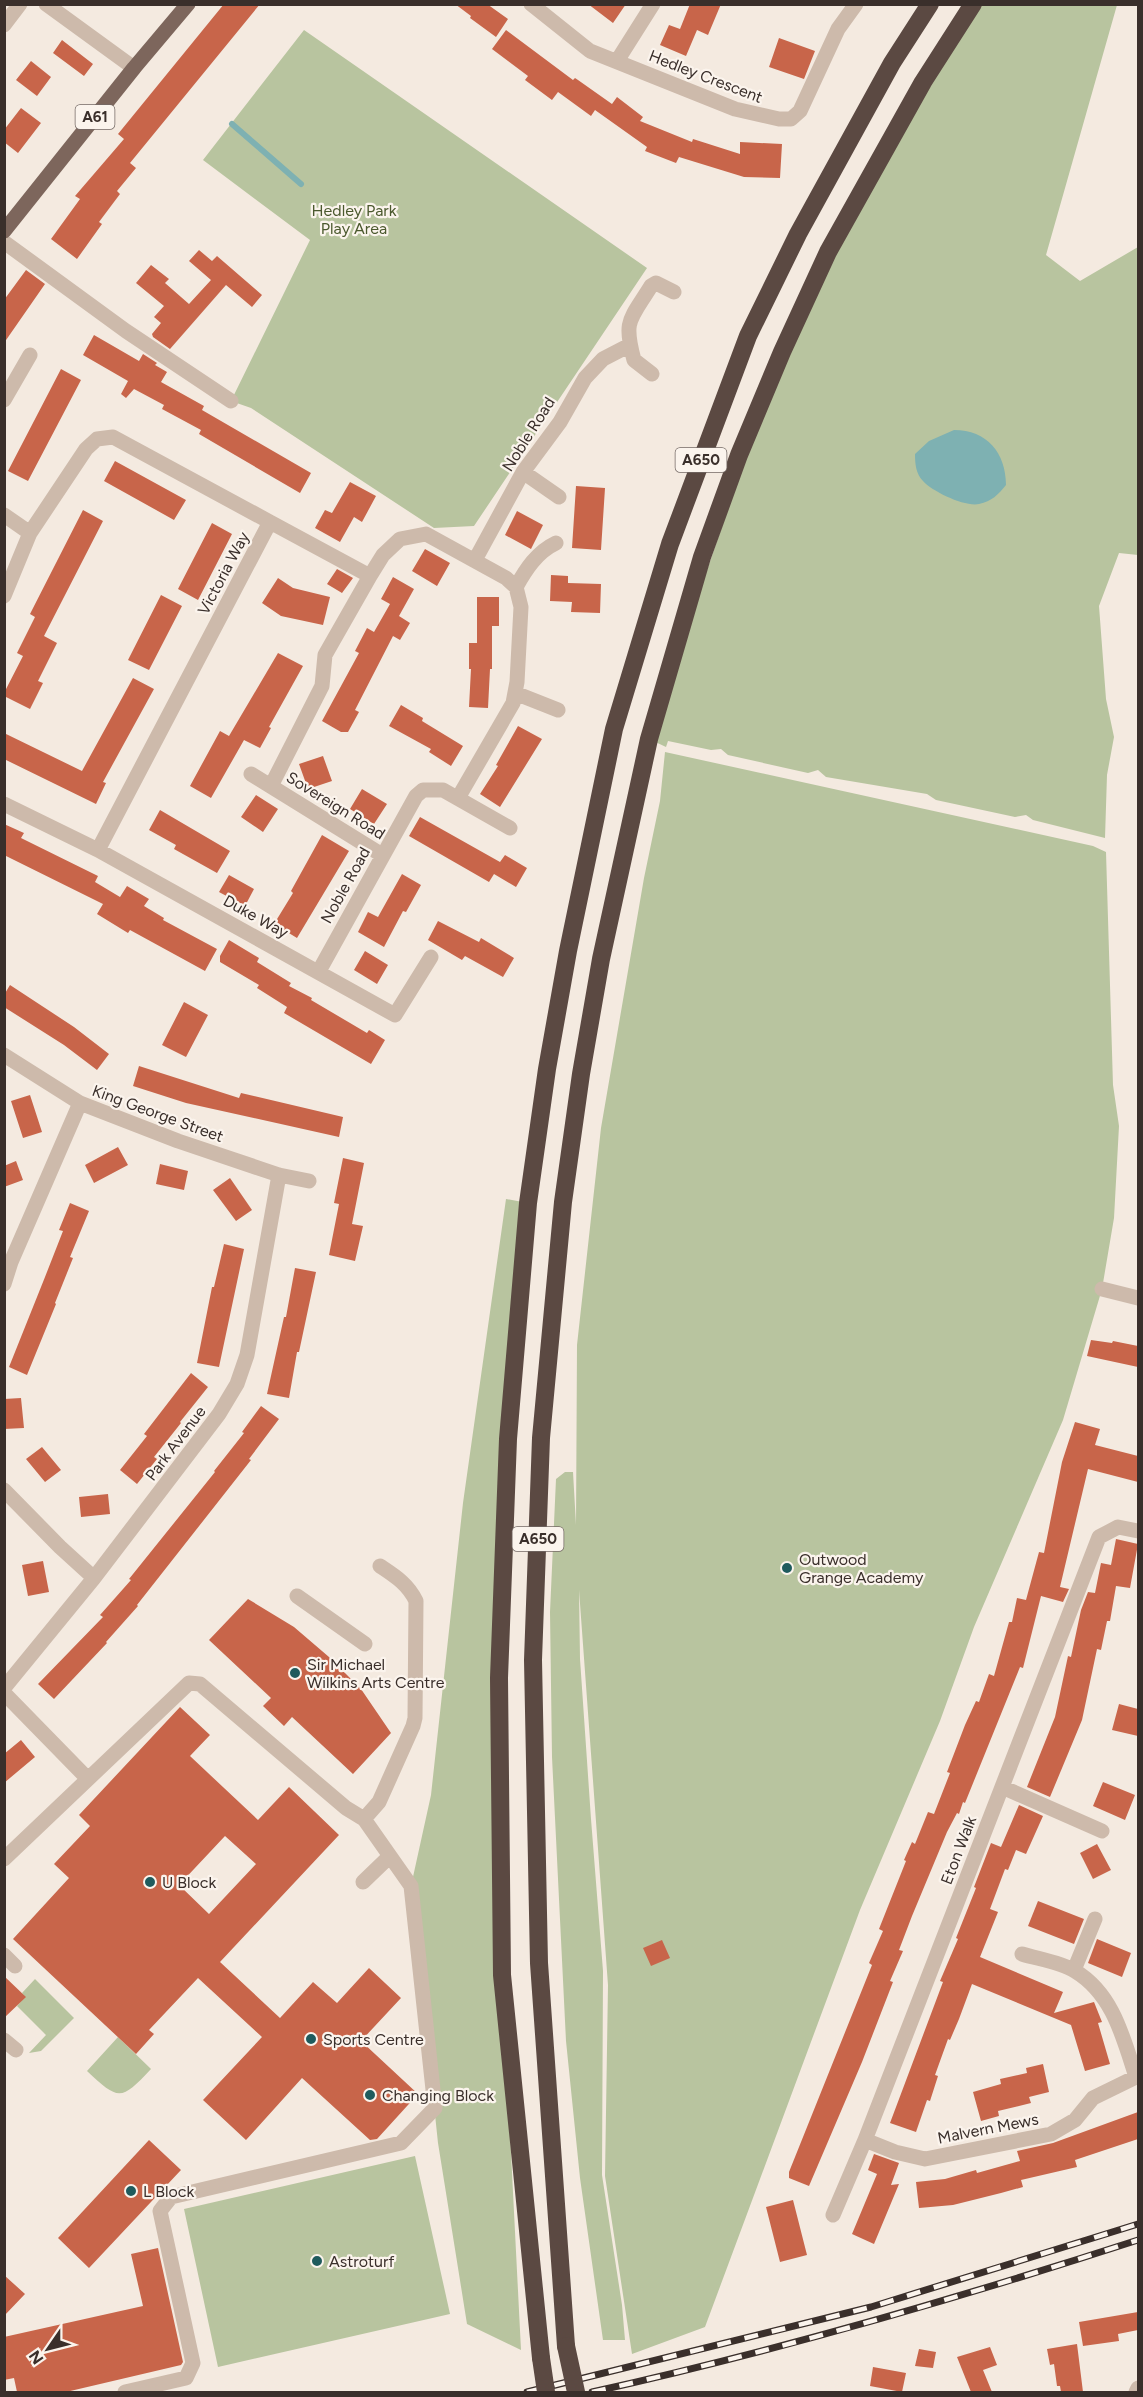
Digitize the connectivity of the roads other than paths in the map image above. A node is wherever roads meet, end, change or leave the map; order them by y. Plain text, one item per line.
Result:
1 (20, 4) edge
2 (46, 4) edge
3 (188, 4) edge
4 (531, 4) edge
5 (653, 4) edge
6 (856, 4) edge
7 (930, 4) edge
8 (973, 4) edge
9 (4, 25) edge
10 (617, 61) junction
11 (134, 68) junction
12 (4, 231) edge
13 (4, 242) edge
14 (674, 292) dead end
15 (630, 345) junction
16 (30, 355) dead end
17 (652, 374) dead end
18 (4, 400) edge
19 (231, 401) dead end
20 (523, 472) junction
21 (559, 497) dead end
22 (4, 515) edge
23 (270, 522) junction
24 (30, 533) junction
25 (556, 543) dead end
26 (475, 560) junction
27 (370, 576) junction
28 (516, 586) junction
29 (4, 596) edge
30 (515, 693) junction
31 (558, 710) dead end
32 (251, 774) dead end
33 (271, 786) junction
34 (458, 798) junction
35 (4, 804) edge
36 (510, 828) dead end
37 (99, 850) junction
38 (382, 855) junction
39 (431, 957) dead end
40 (319, 971) junction
41 (4, 1055) edge
42 (80, 1103) junction
43 (279, 1175) junction
44 (309, 1180) dead end
45 (8, 1260) edge
46 (4, 1284) edge
47 (1102, 1289) dead end
48 (1138, 1298) edge
49 (4, 1490) edge
50 (1138, 1531) edge
51 (380, 1566) dead end
52 (94, 1578) junction
53 (297, 1596) dead end
54 (365, 1644) dead end
55 (4, 1688) edge
56 (4, 1693) edge
57 (88, 1779) junction
58 (1002, 1787) junction
59 (364, 1819) junction
60 (1102, 1831) dead end
61 (390, 1856) junction
62 (4, 1859) edge
63 (363, 1882) dead end
64 (1095, 1919) dead end
65 (1022, 1954) dead end
66 (1074, 1970) junction
67 (1137, 2077) edge
68 (865, 2140) junction
69 (833, 2215) dead end
70 (1138, 2388) edge
71 (125, 2392) edge
72 (546, 2392) edge
73 (576, 2392) edge
74 (1137, 2392) edge

1 - 9 street
2 - 11 street
3 - 11 main road, A61
4 - 10 street, Hedley Crescent
5 - 10 street
6 - 10 street, Hedley Crescent
7 - 72 highway, A650, bridge
8 - 73 highway, A650, bridge
11 - 12 main road, A61
13 - 19 street
14 - 15 street
15 - 17 street
15 - 20 street, Noble Road
16 - 18 street
20 - 21 street
20 - 26 street, Noble Road
22 - 24 street
23 - 24 street, Victoria Way
23 - 27 street
23 - 37 street, Victoria Way
24 - 29 street, Victoria Way
25 - 28 street
26 - 27 street
26 - 28 street
27 - 33 street, Sovereign Road
28 - 30 street
30 - 31 street
30 - 34 street
32 - 33 street, Sovereign Road
33 - 38 street, Sovereign Road
34 - 36 street, Noble Road
34 - 38 street, Noble Road
35 - 37 street
37 - 40 street, Duke Way
38 - 40 street, Noble Road
39 - 40 street, Duke Way
41 - 42 street, King George Street
42 - 43 street, King George Street
42 - 45 street
43 - 44 street, King George Street
43 - 52 street, Park Avenue
45 - 46 street
47 - 48 street
49 - 52 street
50 - 58 street, Eton Walk
51 - 59 street
52 - 55 street, Park Avenue
53 - 54 street
56 - 57 street
57 - 59 street
57 - 62 street
58 - 60 street
58 - 68 street, Eton Walk
59 - 61 street
61 - 63 street
61 - 71 street
64 - 66 street
65 - 66 street
66 - 67 street
67 - 68 street, Malvern Mews
68 - 69 street, Eton Walk
70 - 74 street

